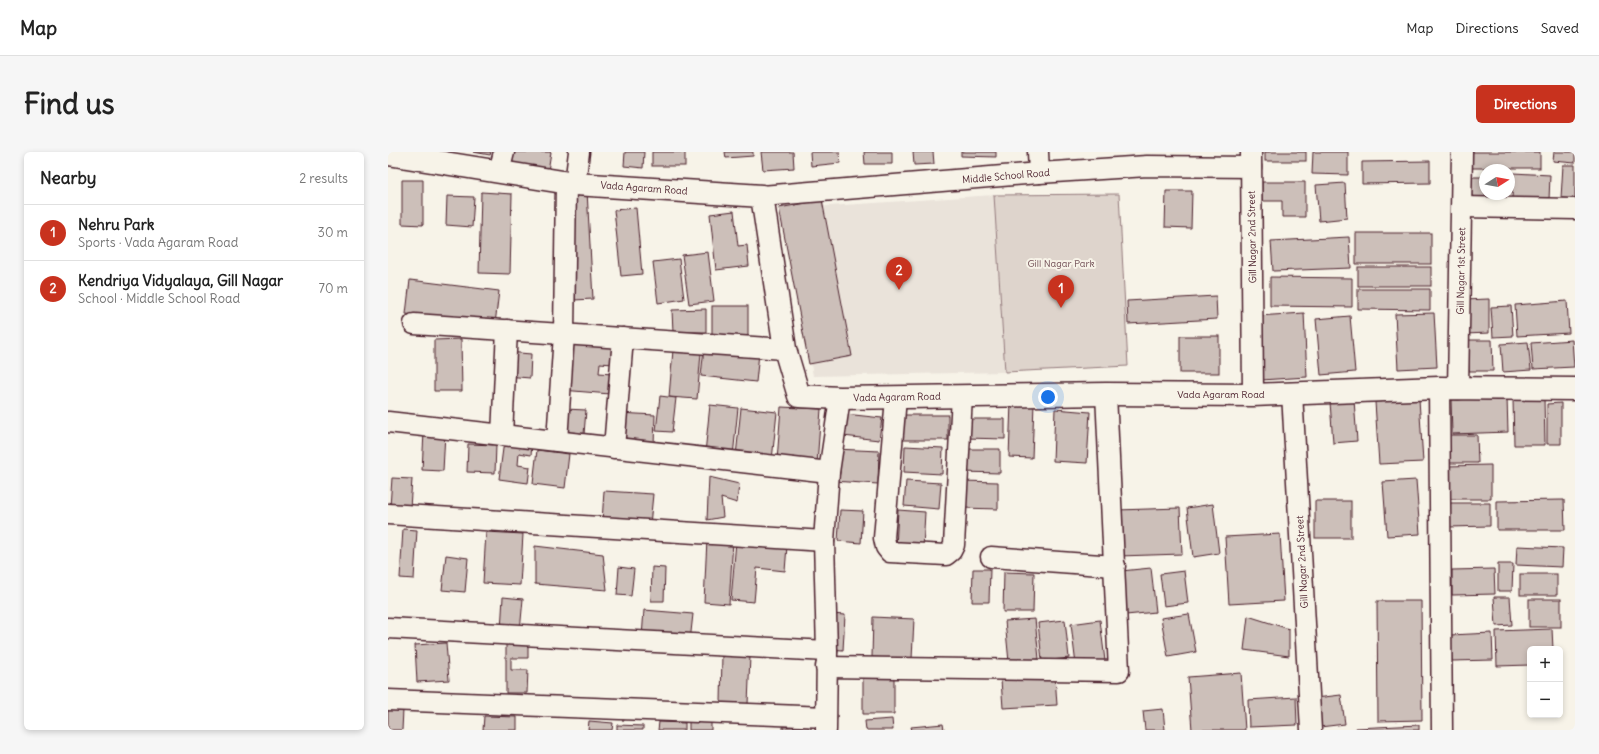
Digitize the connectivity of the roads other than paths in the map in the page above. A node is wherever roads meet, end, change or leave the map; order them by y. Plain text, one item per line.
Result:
1 (579, 152) edge
2 (1038, 152) edge
3 (1462, 152) edge
4 (388, 154) edge
5 (1145, 159) edge
6 (1251, 160) edge
7 (502, 162) edge
8 (1039, 173) junction
9 (571, 183) junction
10 (762, 196) junction
11 (1462, 207) junction
12 (1575, 209) edge
13 (414, 324) dead end
14 (506, 330) junction
15 (564, 334) junction
16 (623, 338) junction
17 (785, 349) junction
18 (1449, 389) junction
19 (1575, 389) edge
20 (1292, 393) junction
21 (1106, 394) junction
22 (1253, 395) junction
23 (962, 396) junction
24 (840, 398) junction
25 (896, 398) junction
26 (388, 422) edge
27 (502, 435) junction
28 (557, 441) junction
29 (614, 448) junction
30 (829, 472) junction
31 (388, 514) edge
32 (824, 541) junction
33 (991, 557) dead end
34 (1115, 566) junction
35 (388, 628) edge
36 (826, 659) junction
37 (388, 700) edge
38 (826, 724) edge
39 (1311, 730) edge
40 (1442, 730) edge

1 - 9 street
2 - 8 street
3 - 11 street, Gill Nagar 1st Street
4 - 7 street, Vada Agaram Road
5 - 6 street, Middle School Road
5 - 8 street, Middle School Road
6 - 22 street, Gill Nagar 2nd Street
7 - 9 street, Vada Agaram Road
8 - 10 street, Middle School Road
9 - 10 street, Vada Agaram Road
9 - 15 street
10 - 17 street, Vada Agaram Road
11 - 12 street
11 - 18 street, Gill Nagar 1st Street
13 - 14 street
14 - 15 street
14 - 27 street
15 - 16 street
15 - 28 street
16 - 17 street
16 - 29 street
17 - 24 street, Vada Agaram Road
18 - 19 street, Vada Agaram Road
18 - 20 street, Vada Agaram Road
18 - 40 street, Gill Nagar 1st Street
20 - 22 street, Vada Agaram Road
20 - 39 street, Gill Nagar 2nd Street
21 - 22 street, Vada Agaram Road
21 - 23 street, Vada Agaram Road
21 - 34 street
23 - 25 street, Vada Agaram Road
23 - 25 street
24 - 25 street, Vada Agaram Road
24 - 30 street
26 - 27 street
27 - 28 street
28 - 29 street
29 - 30 street
30 - 32 street
31 - 32 street
32 - 36 street
33 - 34 street
34 - 36 street
35 - 36 street
36 - 38 street
37 - 38 street

